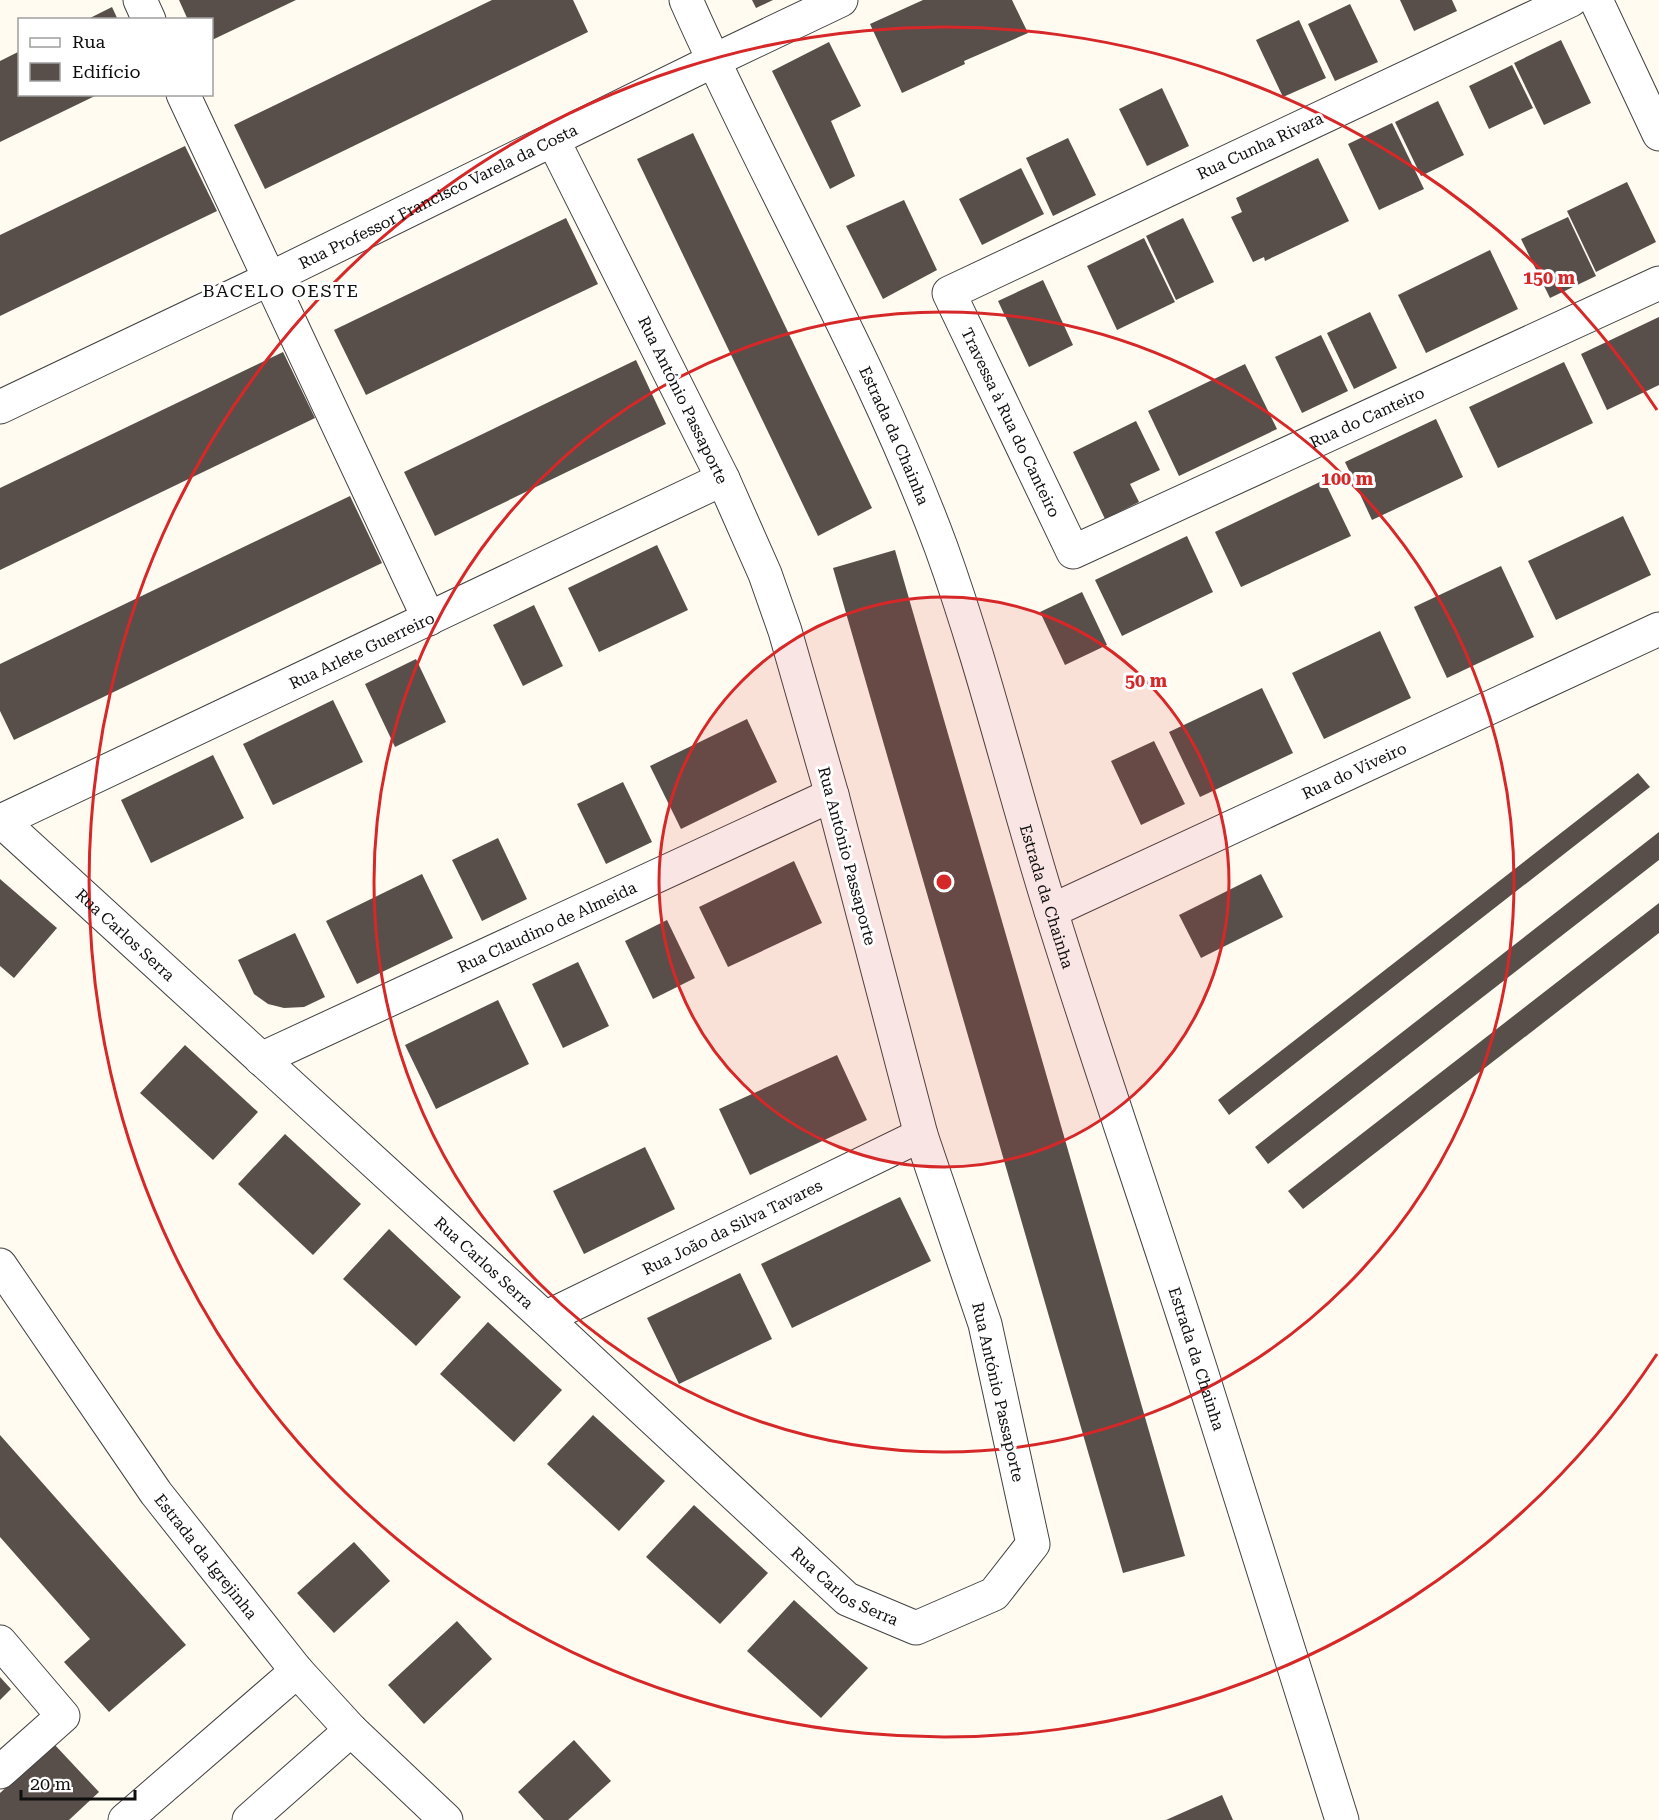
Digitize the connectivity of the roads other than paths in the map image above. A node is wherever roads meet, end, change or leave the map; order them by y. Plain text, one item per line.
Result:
1 (140, 0) edge
2 (686, 0) edge
3 (841, 0) edge
4 (1572, 0) edge
5 (1596, 0) edge
6 (148, 18) edge
7 (712, 61) junction
8 (184, 96) edge
9 (1659, 134) edge
10 (553, 140) junction
11 (269, 279) junction
12 (1659, 283) edge
13 (949, 293) joint
14 (0, 406) edge
15 (723, 479) junction
16 (1072, 552) joint
17 (429, 619) junction
18 (1659, 629) edge
19 (832, 795) junction
20 (1, 821) edge
21 (1051, 911) junction
22 (261, 1059) junction
23 (921, 1135) junction
24 (0, 1265) edge
25 (545, 1318) junction
26 (994, 1594) joint
27 (0, 1642) edge
28 (297, 1671) junction
29 (351, 1730) junction
30 (0, 1772) edge
31 (125, 1820) edge
32 (249, 1820) edge
33 (446, 1820) edge
34 (1342, 1820) edge

1 - 6 street
2 - 7 street, Estrada da Chainha
3 - 7 street, Rua Professor Francisco Varela da Costa
4 - 13 street, Rua Cunha Rivara
5 - 9 street
7 - 10 street, Rua Professor Francisco Varela da Costa
7 - 21 street, Estrada da Chainha
8 - 11 street
10 - 11 street, Rua Professor Francisco Varela da Costa
10 - 15 street, Rua António Passaporte
11 - 14 street, Rua Professor Francisco Varela da Costa
11 - 17 street
12 - 16 street, Rua do Canteiro
13 - 16 street, Travessa à Rua do Canteiro
15 - 17 street, Rua Arlete Guerreiro
15 - 19 street, Rua António Passaporte
17 - 20 street, Rua Arlete Guerreiro
18 - 21 street, Rua do Viveiro
19 - 22 street, Rua Claudino de Almeida
19 - 23 street, Rua António Passaporte
20 - 22 street, Rua Carlos Serra
21 - 34 street, Estrada da Chainha
22 - 25 street, Rua Carlos Serra
23 - 25 street, Rua João da Silva Tavares
23 - 26 street, Rua António Passaporte
24 - 28 street, Estrada da Igrejinha
25 - 26 street, Rua Carlos Serra
27 - 30 street
28 - 29 street, Estrada da Igrejinha
28 - 31 street
29 - 32 street
29 - 33 street, Estrada da Igrejinha

